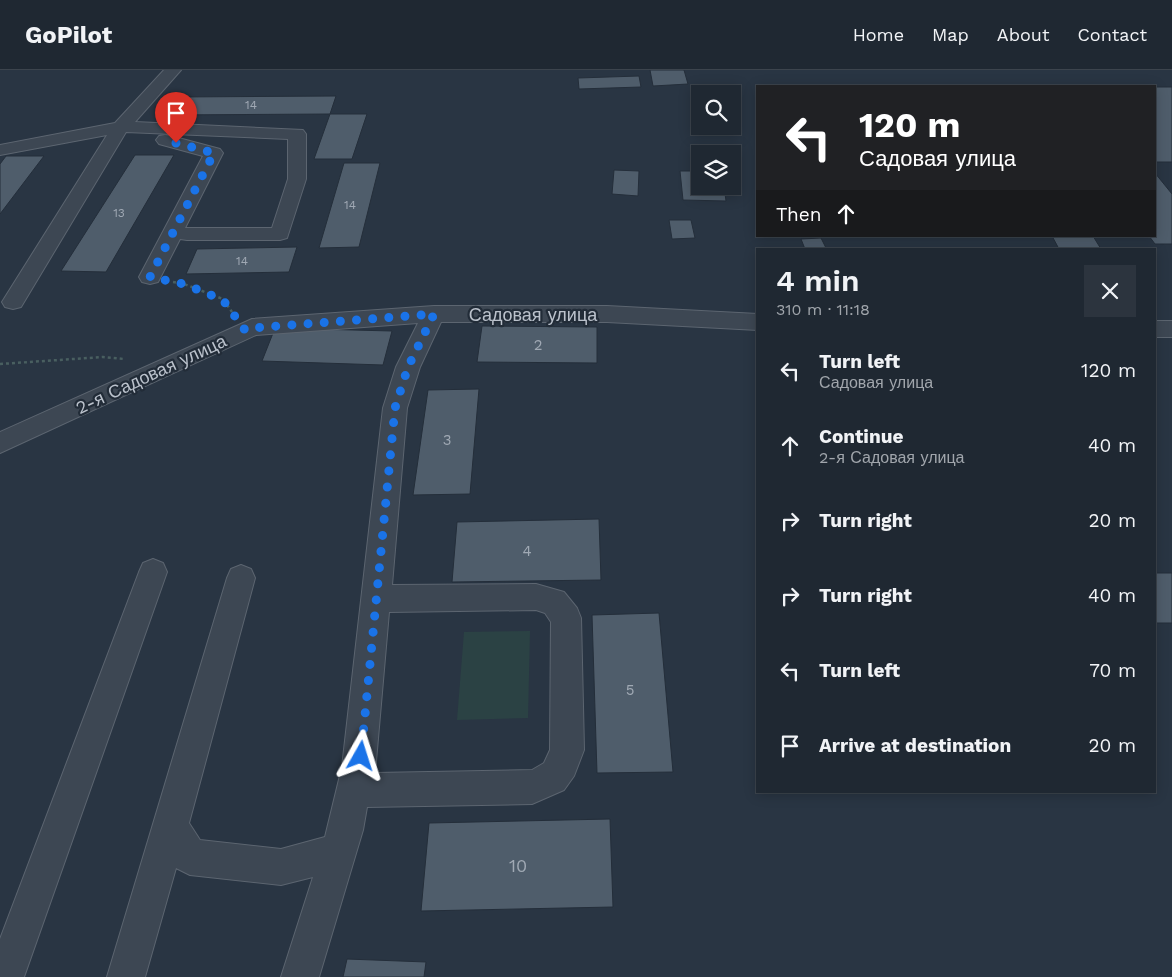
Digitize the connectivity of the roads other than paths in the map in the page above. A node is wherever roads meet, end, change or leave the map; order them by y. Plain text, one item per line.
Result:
1 (172, 70) edge
2 (120, 127) junction
3 (0, 150) edge
4 (188, 234) dead end
5 (150, 277) road end
6 (13, 302) dead end
7 (434, 314) junction
8 (756, 322) edge
9 (308, 324) joint
10 (0, 443) edge
11 (153, 572) dead end
12 (241, 578) dead end
13 (376, 599) junction
14 (355, 790) junction
15 (171, 826) junction
16 (338, 852) junction
17 (5, 977) edge
18 (126, 977) edge
19 (300, 977) edge

1 - 2 street
2 - 3 street
2 - 4 street
2 - 5 street
2 - 6 street
7 - 8 street, Садовая улица
7 - 9 street, Садовая улица
7 - 13 street
9 - 10 street, 2-я Садовая улица
11 - 17 street
12 - 15 street
13 - 14 street
13 - 14 street
14 - 16 street
15 - 16 street
15 - 18 street
16 - 19 street

